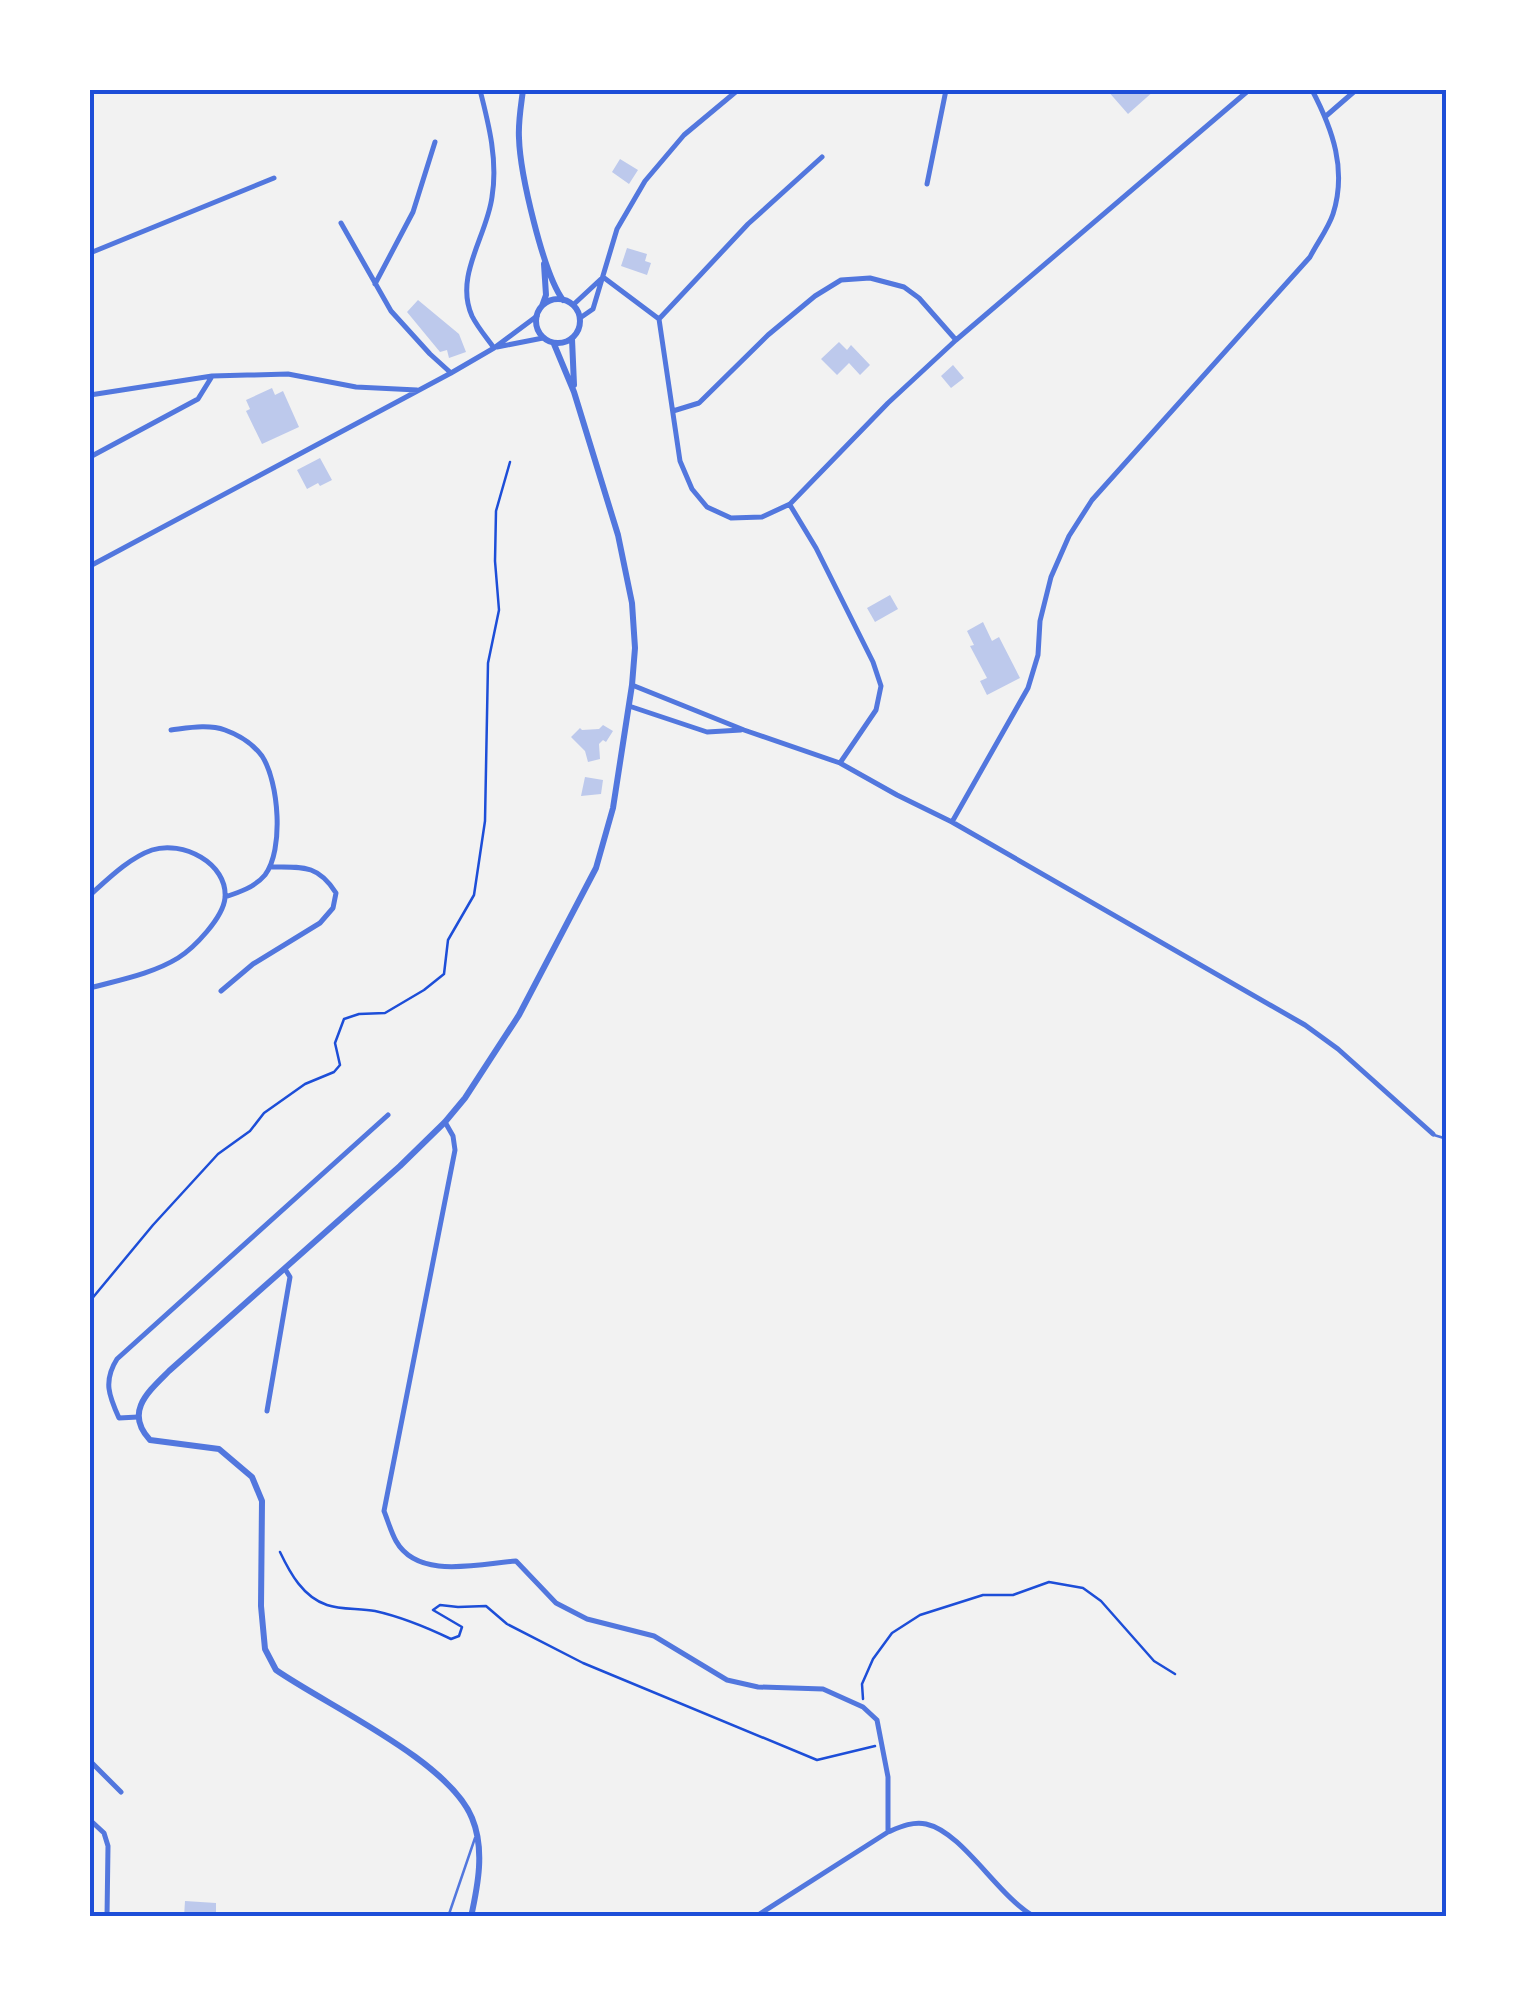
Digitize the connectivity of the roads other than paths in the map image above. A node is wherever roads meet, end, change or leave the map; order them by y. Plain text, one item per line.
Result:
1 (480, 90) edge
2 (523, 90) edge
3 (738, 90) edge
4 (946, 90) edge
5 (1249, 90) edge
6 (1312, 90) edge
7 (1356, 90) edge
8 (1326, 116) junction
9 (435, 142) dead end
10 (822, 157) dead end
11 (274, 178) dead end
12 (927, 184) dead end
13 (342, 223) dead end
14 (90, 253) edge
15 (543, 258) junction
16 (603, 277) junction
17 (375, 284) junction
18 (562, 300) junction
19 (574, 305) junction
20 (542, 306) junction
21 (536, 316) junction
22 (580, 318) junction
23 (659, 319) junction
24 (543, 338) junction
25 (572, 339) junction
26 (956, 340) junction
27 (554, 344) junction
28 (494, 348) junction
29 (451, 373) junction
30 (212, 376) junction
31 (420, 390) junction
32 (574, 392) junction
33 (90, 394) edge
34 (673, 411) junction
35 (90, 456) edge
36 (790, 504) junction
37 (90, 566) edge
38 (632, 685) junction
39 (630, 706) junction
40 (171, 730) dead end
41 (744, 730) junction
42 (840, 763) junction
43 (952, 822) junction
44 (270, 867) junction
45 (90, 895) edge
46 (225, 897) junction
47 (90, 988) edge
48 (220, 991) dead end
49 (388, 1115) dead end
50 (445, 1122) junction
51 (1433, 1134) joint
52 (1447, 1139) edge
53 (285, 1268) junction
54 (266, 1412) dead end
55 (138, 1418) junction
56 (90, 1762) edge
57 (120, 1792) dead end
58 (90, 1820) edge
59 (477, 1832) junction
60 (888, 1832) junction
61 (107, 1917) edge
62 (448, 1917) edge
63 (472, 1917) edge
64 (755, 1917) edge
65 (1035, 1917) edge

1 - 28 street
2 - 15 street
3 - 16 street
4 - 12 street
5 - 26 street
6 - 8 street
7 - 8 street
8 - 43 street
9 - 17 street
10 - 23 street
11 - 14 street
13 - 17 street
15 - 18 street
15 - 20 street
16 - 19 street
16 - 22 street
16 - 23 street
17 - 29 street
18 - 19 street
18 - 20 street
19 - 22 street
20 - 21 street
21 - 24 street
21 - 28 street
22 - 25 street
23 - 34 street
24 - 27 street
24 - 28 street
25 - 27 street
25 - 32 street
26 - 34 street
26 - 36 street
27 - 32 street
28 - 29 street
29 - 31 street
30 - 31 street
30 - 33 street
30 - 35 street
31 - 37 street
32 - 38 street
34 - 36 street
36 - 42 street
38 - 39 street
38 - 41 street
39 - 41 street
39 - 50 street
40 - 44 street
41 - 42 street
42 - 43 street
43 - 51 street
44 - 46 street
44 - 48 street
45 - 46 street
46 - 47 street
49 - 55 street
50 - 53 street
50 - 60 street
51 - 52 lane
53 - 54 street
53 - 55 street
55 - 59 street
56 - 57 street
58 - 61 street
59 - 62 lane
59 - 63 street
60 - 64 street
60 - 65 street

